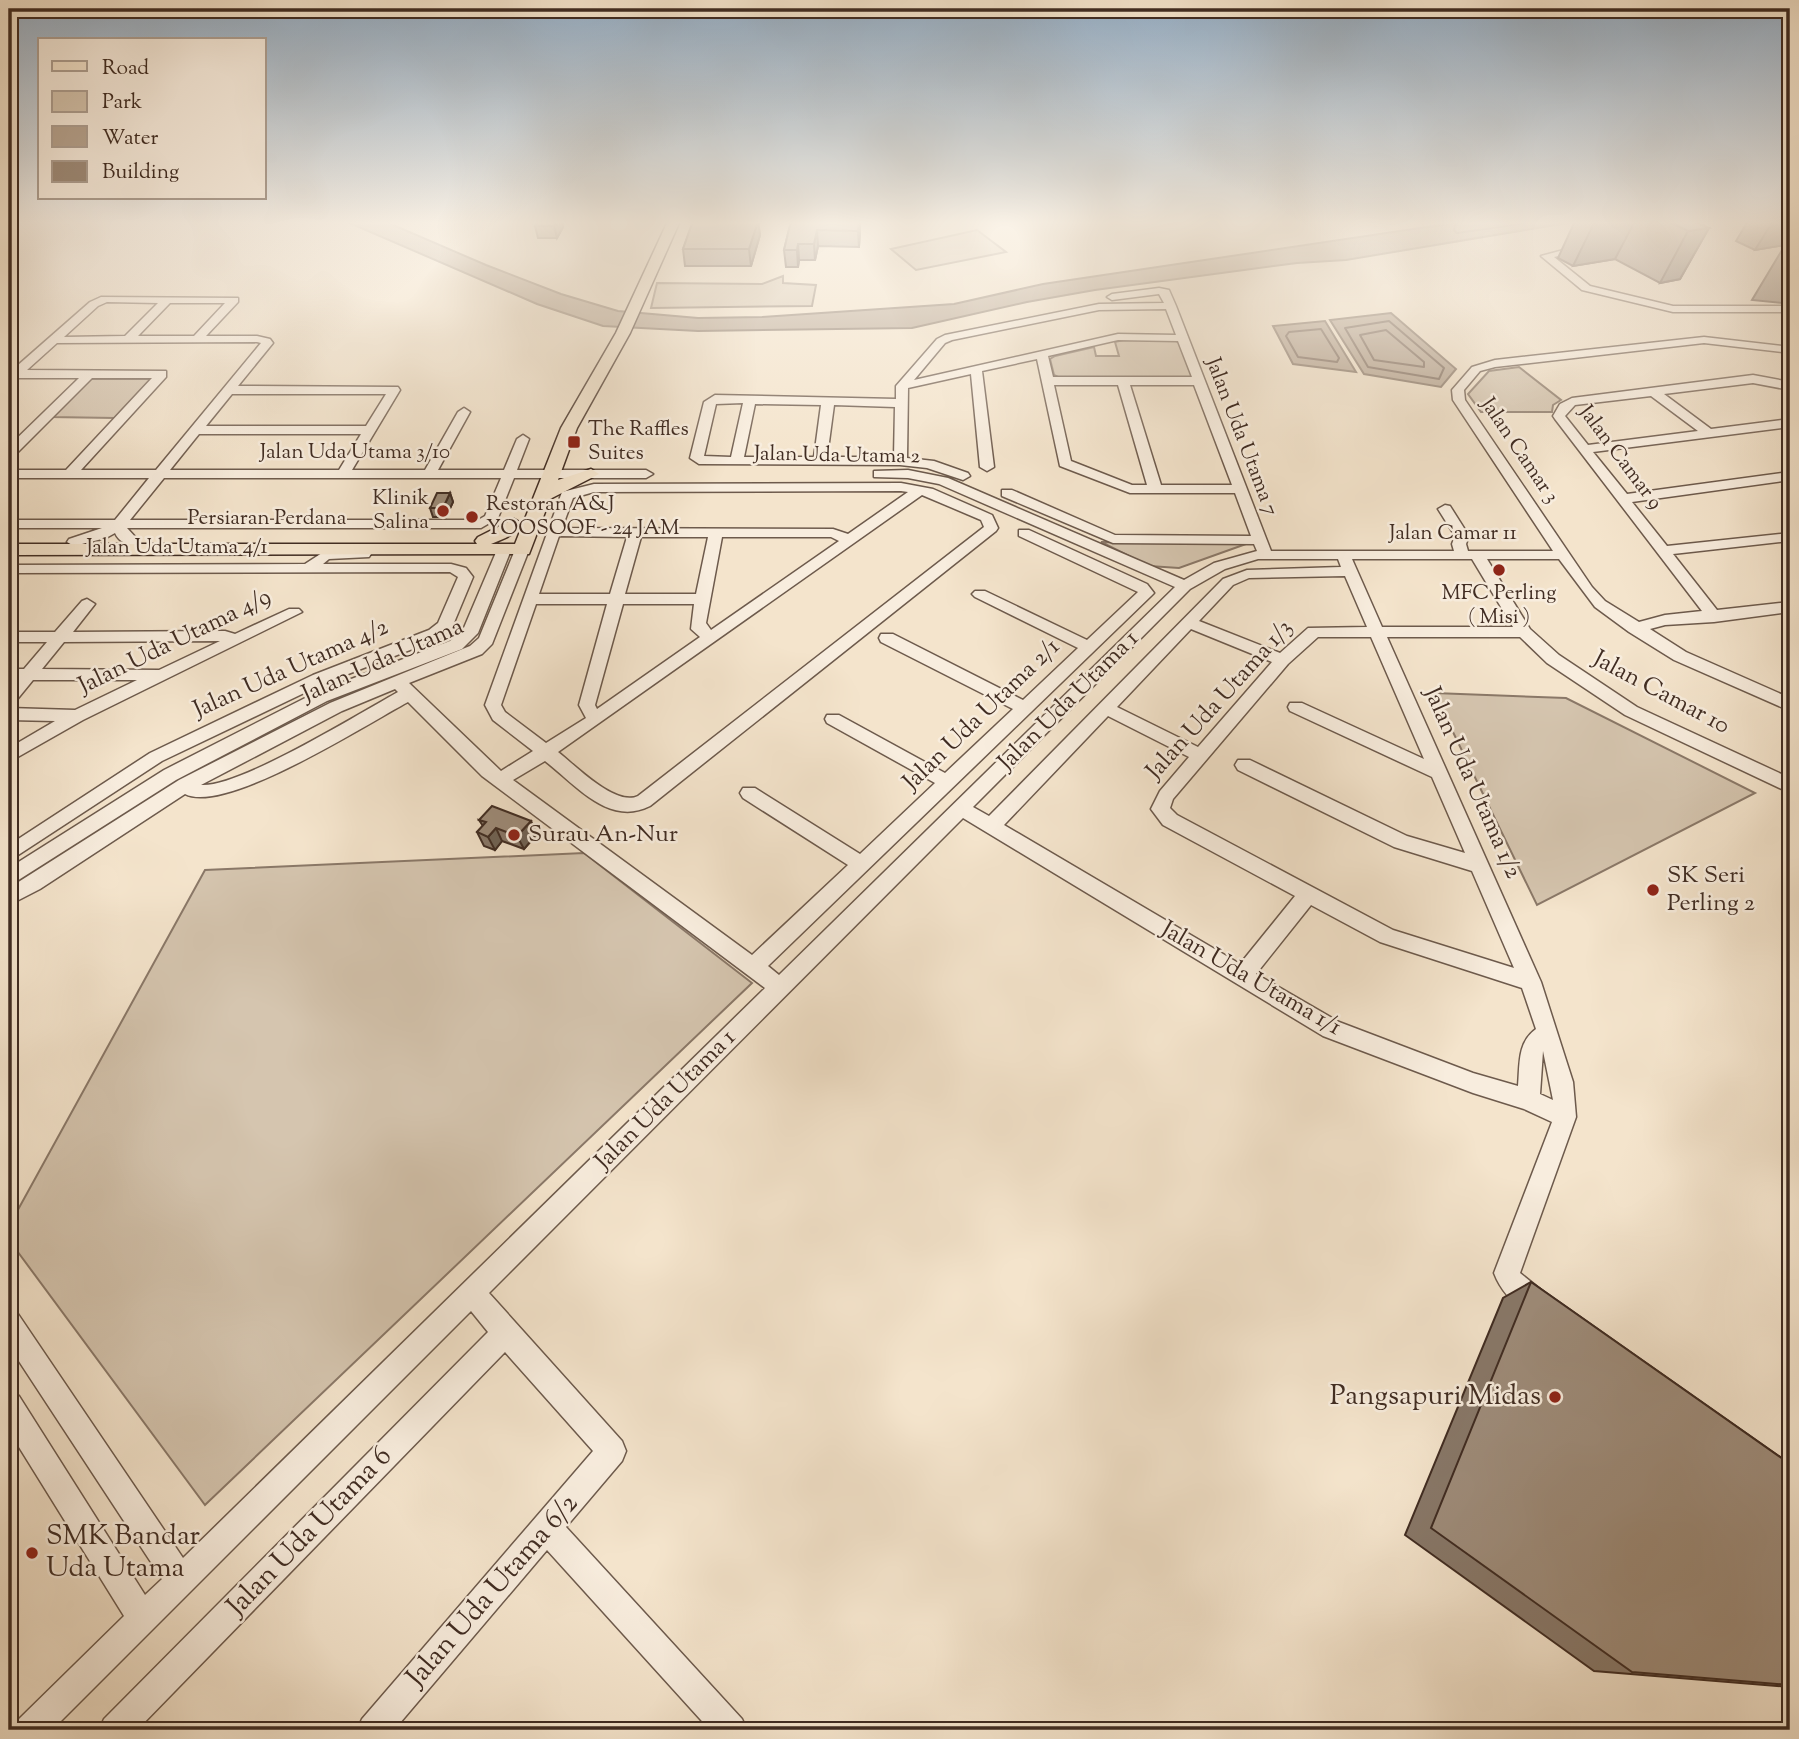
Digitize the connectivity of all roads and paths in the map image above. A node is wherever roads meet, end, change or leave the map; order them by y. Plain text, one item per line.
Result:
1 (97, 302) edge
2 (165, 302) edge
3 (233, 302) edge
4 (631, 302) edge
5 (632, 302) edge
6 (1169, 302) edge
7 (1645, 302) edge
8 (1171, 306) junction
9 (628, 309) junction
10 (1790, 309) edge
11 (618, 333) junction
12 (1183, 338) junction
13 (54, 340) junction
14 (128, 340) junction
15 (197, 340) junction
16 (1790, 350) edge
17 (1042, 354) junction
18 (976, 369) junction
19 (89, 374) junction
20 (12, 377) edge
21 (1048, 381) junction
22 (1123, 381) junction
23 (1199, 382) junction
24 (902, 386) junction
25 (1790, 386) edge
26 (228, 390) junction
27 (1656, 393) junction
28 (750, 400) junction
29 (828, 402) junction
30 (901, 403) junction
31 (464, 412) dead end
32 (1790, 423) edge
33 (196, 430) junction
34 (370, 430) junction
35 (1707, 432) junction
36 (523, 439) dead end
37 (561, 449) junction
38 (1585, 449) junction
39 (9, 453) edge
40 (820, 460) junction
41 (737, 461) junction
42 (900, 461) junction
43 (987, 467) dead end
44 (9, 474) edge
45 (70, 474) junction
46 (160, 474) junction
47 (343, 474) junction
48 (429, 474) junction
49 (509, 474) junction
50 (543, 474) junction
51 (591, 474) junction
52 (1790, 476) edge
53 (1155, 489) junction
54 (1240, 489) junction
55 (920, 490) junction
56 (542, 496) junction
57 (1623, 499) junction
58 (1445, 509) dead end
59 (9, 524) edge
60 (119, 524) junction
61 (554, 532) junction
62 (635, 532) junction
63 (716, 533) junction
64 (1024, 533) dead end
65 (1790, 537) edge
66 (849, 540) junction
67 (1259, 540) junction
68 (132, 541) junction
69 (514, 541) junction
70 (9, 542) edge
71 (74, 542) junction
72 (482, 546) junction
73 (9, 550) edge
74 (238, 550) junction
75 (391, 550) junction
76 (1664, 551) junction
77 (1265, 555) junction
78 (1470, 555) junction
79 (1563, 555) junction
80 (1346, 563) junction
81 (9, 569) edge
82 (307, 569) junction
83 (346, 569) joint
84 (1208, 569) junction
85 (495, 570) junction
86 (1152, 571) junction
87 (1185, 586) junction
88 (980, 594) dead end
89 (530, 599) junction
90 (616, 599) junction
91 (702, 599) junction
92 (86, 604) dead end
93 (1166, 604) junction
94 (1790, 607) edge
95 (294, 612) dead end
96 (1714, 617) junction
97 (1188, 622) junction
98 (1635, 628) junction
99 (1376, 631) junction
100 (1524, 632) junction
101 (60, 636) junction
102 (9, 637) edge
103 (711, 637) junction
104 (887, 638) dead end
105 (236, 639) junction
106 (1089, 647) junction
107 (384, 653) junction
108 (1282, 660) junction
109 (9, 674) edge
110 (28, 674) junction
111 (161, 675) junction
112 (401, 682) junction
113 (9, 698) edge
114 (1790, 705) edge
115 (1296, 706) dead end
116 (1025, 708) junction
117 (1105, 708) junction
118 (9, 714) edge
119 (77, 716) junction
120 (598, 716) junction
121 (833, 719) dead end
122 (544, 752) junction
123 (9, 756) edge
124 (1202, 756) junction
125 (1244, 765) dead end
126 (1439, 773) junction
127 (494, 776) junction
128 (947, 782) junction
129 (185, 785) junction
130 (1790, 786) edge
131 (749, 793) dead end
132 (961, 808) junction
133 (991, 826) junction
134 (9, 854) edge
135 (861, 864) junction
136 (1479, 865) junction
137 (9, 878) edge
138 (1308, 895) junction
139 (9, 897) edge
140 (753, 967) junction
141 (1242, 975) junction
142 (1531, 982) junction
143 (780, 987) junction
144 (1547, 1034) junction
145 (1528, 1100) junction
146 (1565, 1117) junction
147 (472, 1292) junction
148 (1557, 1318) edge
149 (9, 1323) edge
150 (505, 1333) junction
151 (9, 1406) edge
152 (547, 1528) junction
153 (181, 1581) junction
154 (143, 1619) junction
155 (383, 1726) edge
156 (30, 1730) edge
157 (115, 1730) edge
158 (731, 1730) edge

1 - 13 street
2 - 14 street
3 - 15 street
4 - 9 main road
5 - 9 main road
6 - 8 street, Jalan Uda Utama 7
7 - 10 street
8 - 12 street, Jalan Uda Utama 7
8 - 24 street
9 - 11 main road
11 - 37 main road, Jalan Uda Utama
11 - 50 main road, Jalan Uda Utama
12 - 17 street
12 - 23 street, Jalan Uda Utama 7
13 - 14 street
13 - 20 street
14 - 15 street
15 - 26 street
16 - 79 street, Jalan Camar 3
17 - 18 street
17 - 21 street
18 - 24 street
18 - 43 street
19 - 20 street
19 - 39 street
19 - 45 street
21 - 22 street
21 - 53 street
22 - 23 street
22 - 53 street
23 - 54 street, Jalan Uda Utama 7
24 - 30 street
25 - 27 street, Jalan Camar 9
26 - 33 street
26 - 34 street
27 - 35 street
27 - 38 street, Jalan Camar 9
28 - 29 street
28 - 41 street
28 - 41 street
29 - 30 street
29 - 40 street
30 - 42 street
31 - 48 street
32 - 35 street
33 - 34 street
33 - 46 street
34 - 47 street
35 - 38 street
36 - 49 street
37 - 50 main road, Jalan Uda Utama
37 - 51 main road
38 - 57 street, Jalan Camar 9
40 - 41 street
40 - 42 street
42 - 67 street
44 - 45 street, Jalan Uda Utama 3/10
45 - 46 street, Jalan Uda Utama 3/10
46 - 47 street, Jalan Uda Utama 3/10
46 - 60 street
47 - 48 street, Jalan Uda Utama 3/10
48 - 49 street, Jalan Uda Utama 3/10
49 - 50 street, Jalan Uda Utama 3/10
49 - 60 street
50 - 51 street, Jalan Uda Utama 2
50 - 56 main road, Jalan Uda Utama
50 - 69 main road, Jalan Uda Utama
51 - 56 main road
51 - 86 street, Jalan Uda Utama 2
52 - 57 street
53 - 54 street
54 - 67 street, Jalan Uda Utama 7
55 - 61 street
55 - 66 street
55 - 122 street
56 - 69 main road, Jalan Uda Utama
57 - 76 street, Jalan Camar 9
58 - 78 street
59 - 60 street
60 - 68 street
60 - 71 street
61 - 62 street
61 - 89 street
62 - 63 street
62 - 90 street
63 - 66 street
63 - 91 street
64 - 106 street, Jalan Uda Utama 2/1
65 - 76 street
66 - 103 street
67 - 77 street, Jalan Uda Utama 7
68 - 71 main road, Persiaran Perdana
68 - 72 main road, Persiaran Perdana
69 - 72 main road, Persiaran Perdana
69 - 72 main road
69 - 85 street, Jalan Uda Utama
69 - 112 street, Jalan Uda Utama
70 - 71 main road, Persiaran Perdana
72 - 75 main road, Persiaran Perdana
72 - 85 main road
73 - 74 main road, Persiaran Perdana
74 - 75 main road, Persiaran Perdana
74 - 82 street
75 - 82 street
76 - 96 street, Jalan Camar 9
77 - 80 street, Jalan Uda Utama 1
77 - 84 street, Jalan Uda Utama 1
78 - 79 street, Jalan Camar 11
78 - 80 street, Jalan Camar 11
78 - 100 street, Jalan Camar 10
79 - 98 street, Jalan Camar 3
80 - 97 street
80 - 99 street, Jalan Uda Utama 1/2
81 - 82 street, Jalan Uda Utama 4/1
82 - 83 street, Jalan Uda Utama 4/1
83 - 107 street, Jalan Uda Utama 4/2
84 - 86 street
84 - 87 street, Jalan Uda Utama 1
85 - 112 street, Jalan Uda Utama
86 - 87 street, Jalan Uda Utama 2
86 - 93 street
87 - 93 street, Jalan Uda Utama 1
88 - 106 street
89 - 90 street
89 - 122 street
90 - 91 street
90 - 120 street
91 - 103 street
92 - 101 street
93 - 132 street, Jalan Uda Utama 1
94 - 96 street
95 - 105 street, Jalan Uda Utama 4/9
96 - 98 street
97 - 108 street
97 - 117 street
98 - 114 street, Jalan Camar 3
99 - 100 street, Jalan Uda Utama 1/3
99 - 108 street, Jalan Uda Utama 1/3
99 - 126 street, Jalan Uda Utama 1/2
100 - 130 street, Jalan Camar 10
101 - 102 street
101 - 105 street
101 - 110 street
103 - 120 street
104 - 116 street
105 - 111 street, Jalan Uda Utama 4/9
106 - 116 street, Jalan Uda Utama 2/1
107 - 112 street
107 - 134 street, Jalan Uda Utama 4/2
108 - 124 street, Jalan Uda Utama 1/3
109 - 110 street
110 - 111 street
110 - 113 street
111 - 119 street, Jalan Uda Utama 4/9
112 - 127 street
112 - 129 street, Jalan Uda Utama
112 - 129 street
112 - 137 street, Jalan Uda Utama
115 - 126 street
116 - 128 street, Jalan Uda Utama 2/1
117 - 124 street
117 - 133 street
118 - 119 street
119 - 123 street
120 - 122 street
121 - 128 street
122 - 127 street
124 - 138 street, Jalan Uda Utama 1/3
125 - 136 street
126 - 136 street, Jalan Uda Utama 1/2
127 - 140 street
128 - 135 street, Jalan Uda Utama 2/1
129 - 139 street, Jalan Uda Utama
131 - 135 street
132 - 133 street, Jalan Uda Utama 1/1
132 - 143 street, Jalan Uda Utama 1
133 - 141 street, Jalan Uda Utama 1/1
135 - 140 street, Jalan Uda Utama 2/1
136 - 142 street, Jalan Uda Utama 1/2
138 - 141 street
138 - 142 street, Jalan Uda Utama 1/3
140 - 143 street
141 - 145 street, Jalan Uda Utama 1/1
142 - 144 street, Jalan Uda Utama 1/2
143 - 147 street, Jalan Uda Utama 1
144 - 145 street
144 - 146 street, Jalan Uda Utama 1/2
145 - 146 street, Jalan Uda Utama 1/1
146 - 148 street
147 - 150 street
147 - 153 street, Jalan Uda Utama 1
149 - 153 street
150 - 152 street, Jalan Uda Utama 6/2
150 - 157 street, Jalan Uda Utama 6
151 - 154 street
152 - 155 street, Jalan Uda Utama 6/2
152 - 158 street
153 - 154 street, Jalan Uda Utama 1
154 - 156 street, Jalan Uda Utama 1

